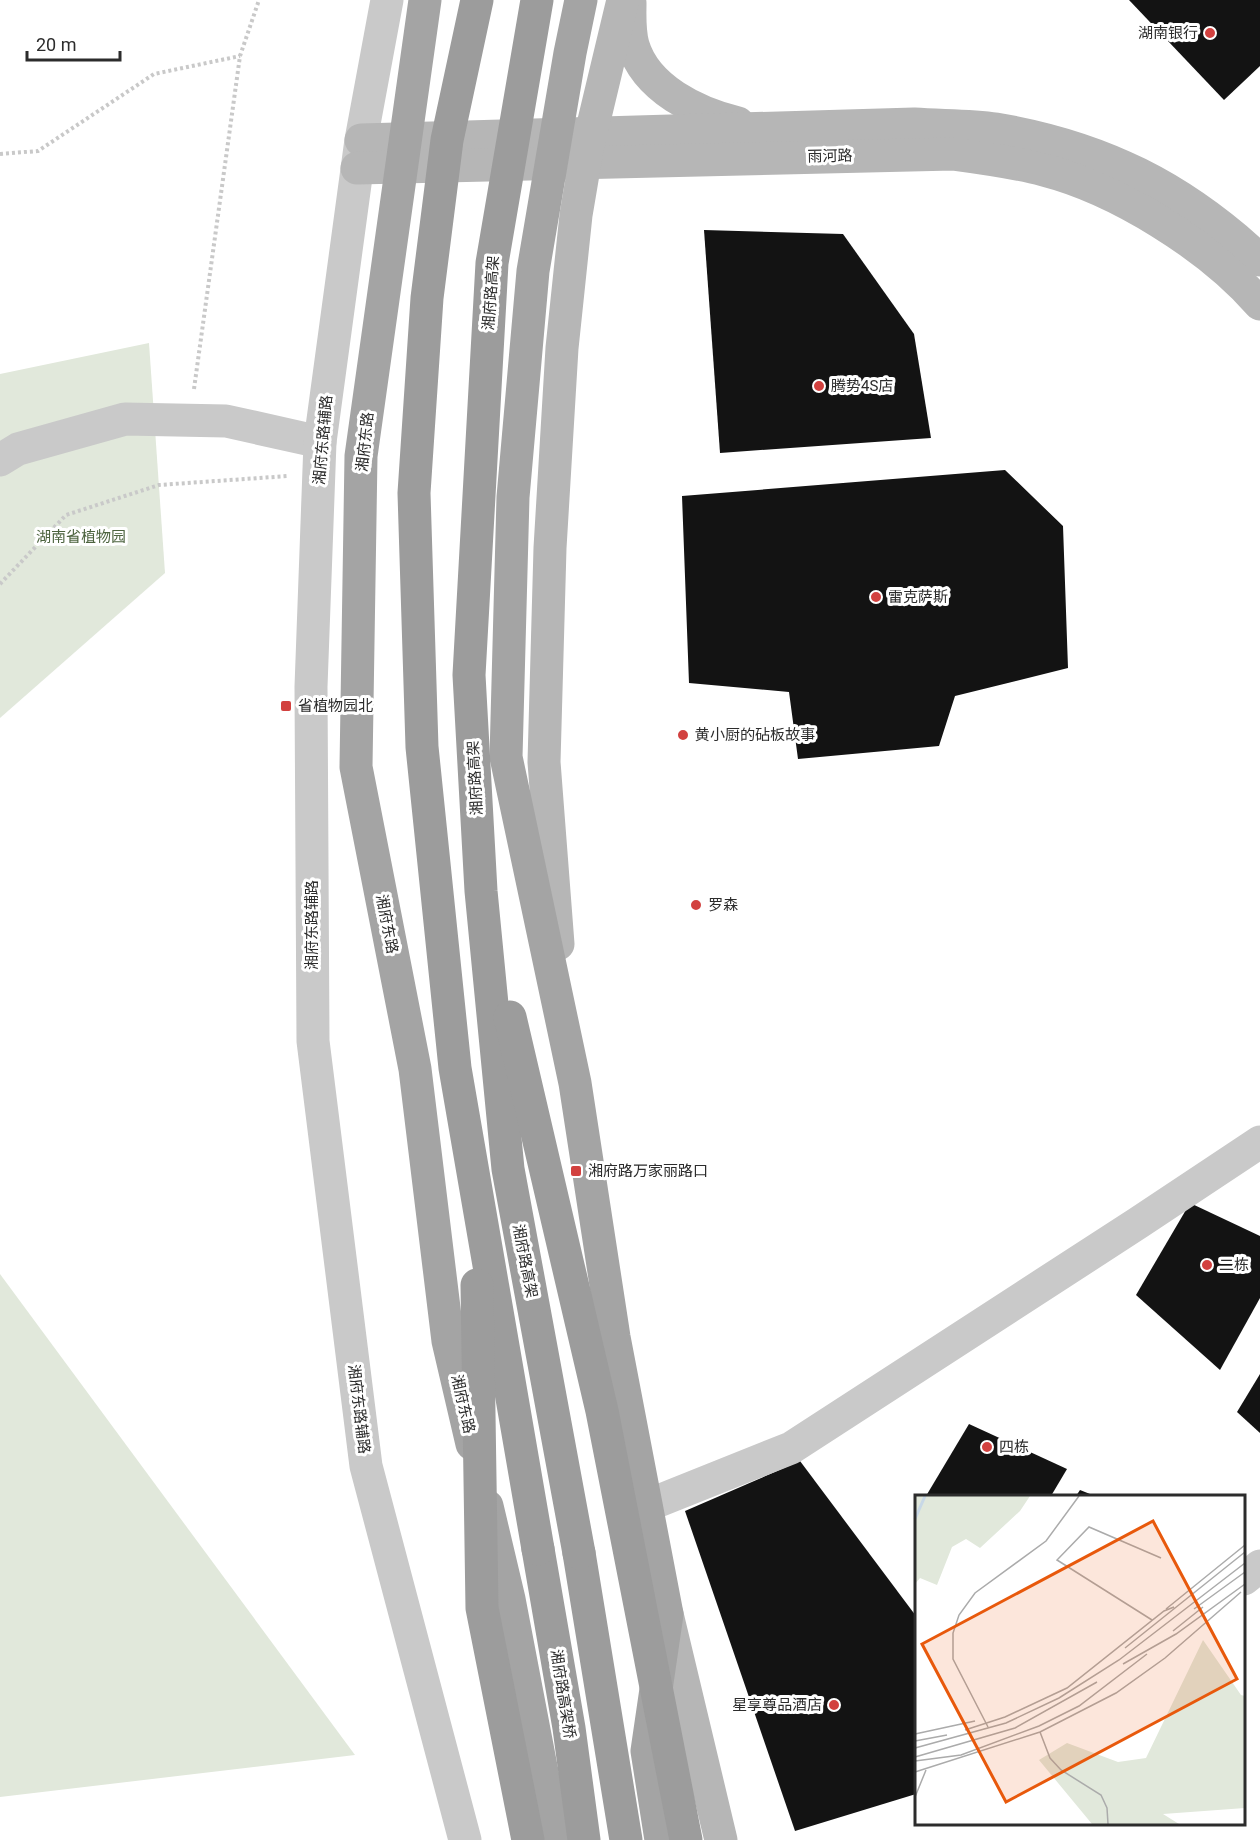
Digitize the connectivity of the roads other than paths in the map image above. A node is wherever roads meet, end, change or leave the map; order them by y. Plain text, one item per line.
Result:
1 (387, 0) edge
2 (425, 0) edge
3 (477, 0) edge
4 (537, 0) edge
5 (581, 0) edge
6 (623, 0) edge
7 (630, 0) edge
8 (773, 129) junction
9 (587, 148) junction
10 (554, 149) junction
11 (404, 153) junction
12 (359, 154) junction
13 (636, 161) junction
14 (574, 227) junction
15 (1260, 260) edge
16 (1260, 304) edge
17 (320, 442) junction
18 (0, 460) edge
19 (481, 891) junction
20 (575, 1083) junction
21 (1260, 1142) edge
22 (475, 1181) junction
23 (646, 1506) junction
24 (1260, 1566) edge
25 (1245, 1578) edge
26 (667, 1614) junction
27 (465, 1840) edge
28 (528, 1840) edge
29 (555, 1840) edge
30 (584, 1840) edge
31 (626, 1840) edge
32 (661, 1840) edge
33 (686, 1840) edge
34 (721, 1840) edge

1 - 12 street, 湘府东路辅路
2 - 11 main road, 湘府东路
3 - 22 highway, bridge
4 - 19 highway, 湘府路高架, bridge
5 - 10 main road
6 - 9 main road
7 - 8 main road
8 - 9 main road, 雨河路
8 - 15 main road, 雨河路
9 - 10 main road, 雨河路
9 - 13 main road, 雨河路
9 - 14 main road
10 - 11 main road, 雨河路
10 - 20 main road
11 - 12 main road, 雨河路
11 - 29 main road, 湘府东路
12 - 17 street, 湘府东路辅路
13 - 14 main road
13 - 16 main road, 雨河路
14 - 20 main road
17 - 18 street
17 - 27 street, 湘府东路辅路
19 - 31 highway, 湘府路高架, bridge
19 - 33 highway, bridge
20 - 23 main road
21 - 23 street
22 - 28 highway, bridge
22 - 30 highway, 湘府路高架桥, bridge
23 - 26 main road
24 - 25 street
26 - 32 main road
26 - 34 main road

